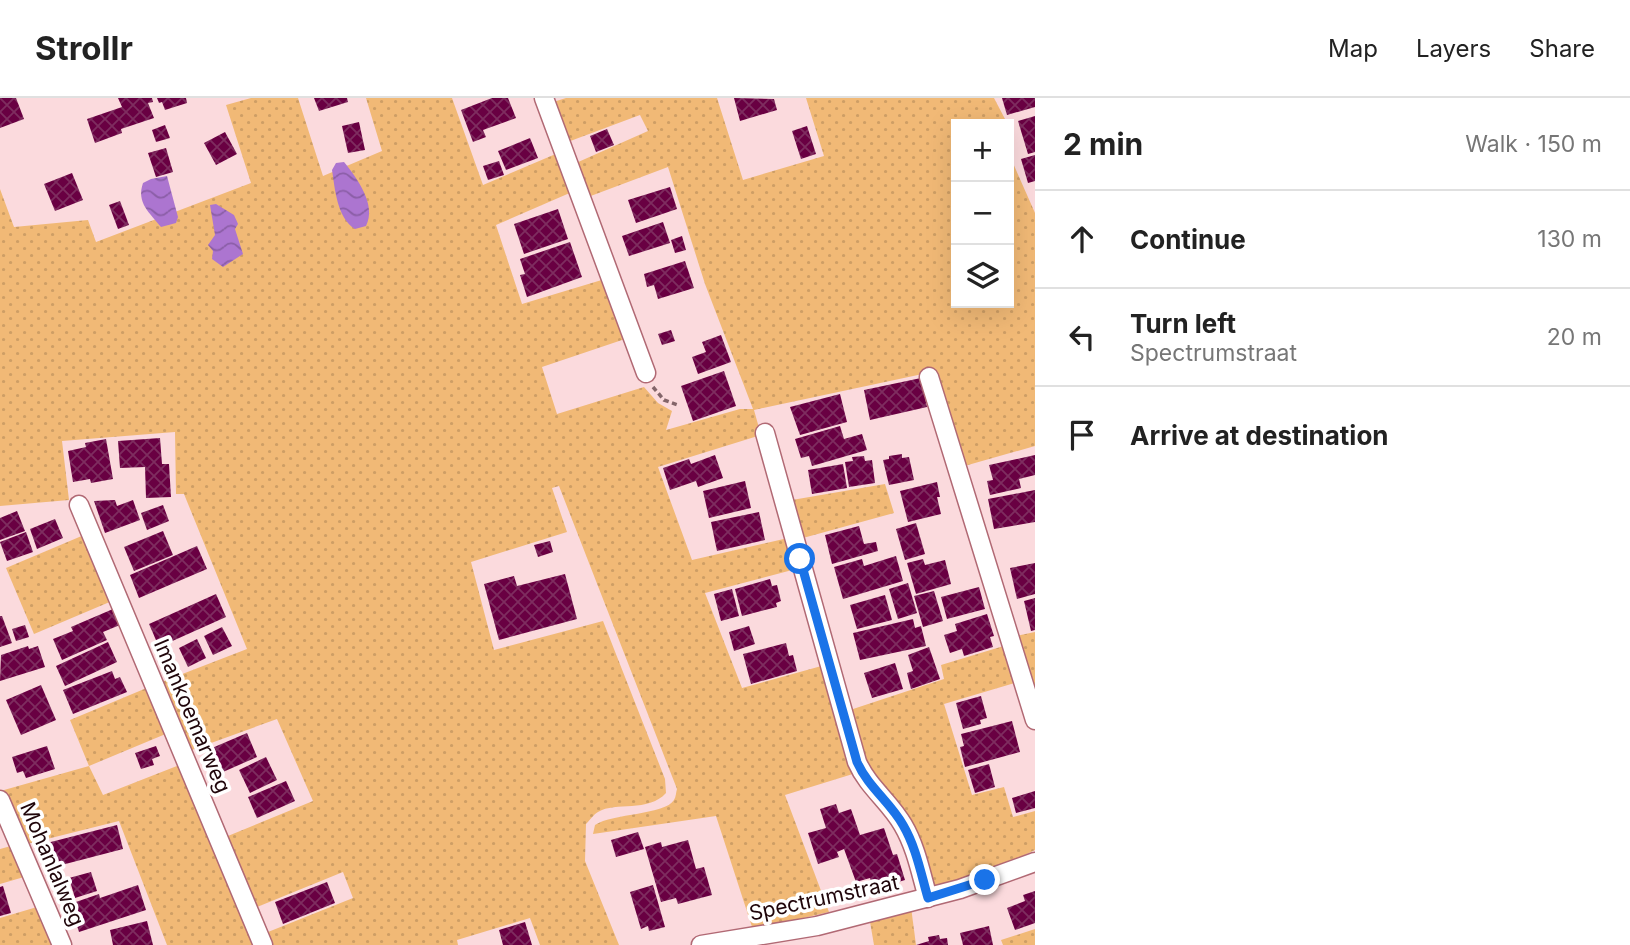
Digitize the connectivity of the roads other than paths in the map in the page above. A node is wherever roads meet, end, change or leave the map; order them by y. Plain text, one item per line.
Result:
1 (544, 98) edge
2 (646, 373) road end
3 (929, 377) dead end
4 (765, 433) dead end
5 (79, 505) dead end
6 (1035, 720) edge
7 (0, 800) edge
8 (1035, 862) edge
9 (928, 898) junction
10 (62, 945) edge
11 (263, 945) edge
12 (701, 945) edge

1 - 2 street
3 - 6 street
4 - 9 street
5 - 11 street, Imankoemarweg
7 - 10 street, Mohanlalweg
8 - 9 street, Spectrumstraat
9 - 12 street, Spectrumstraat

